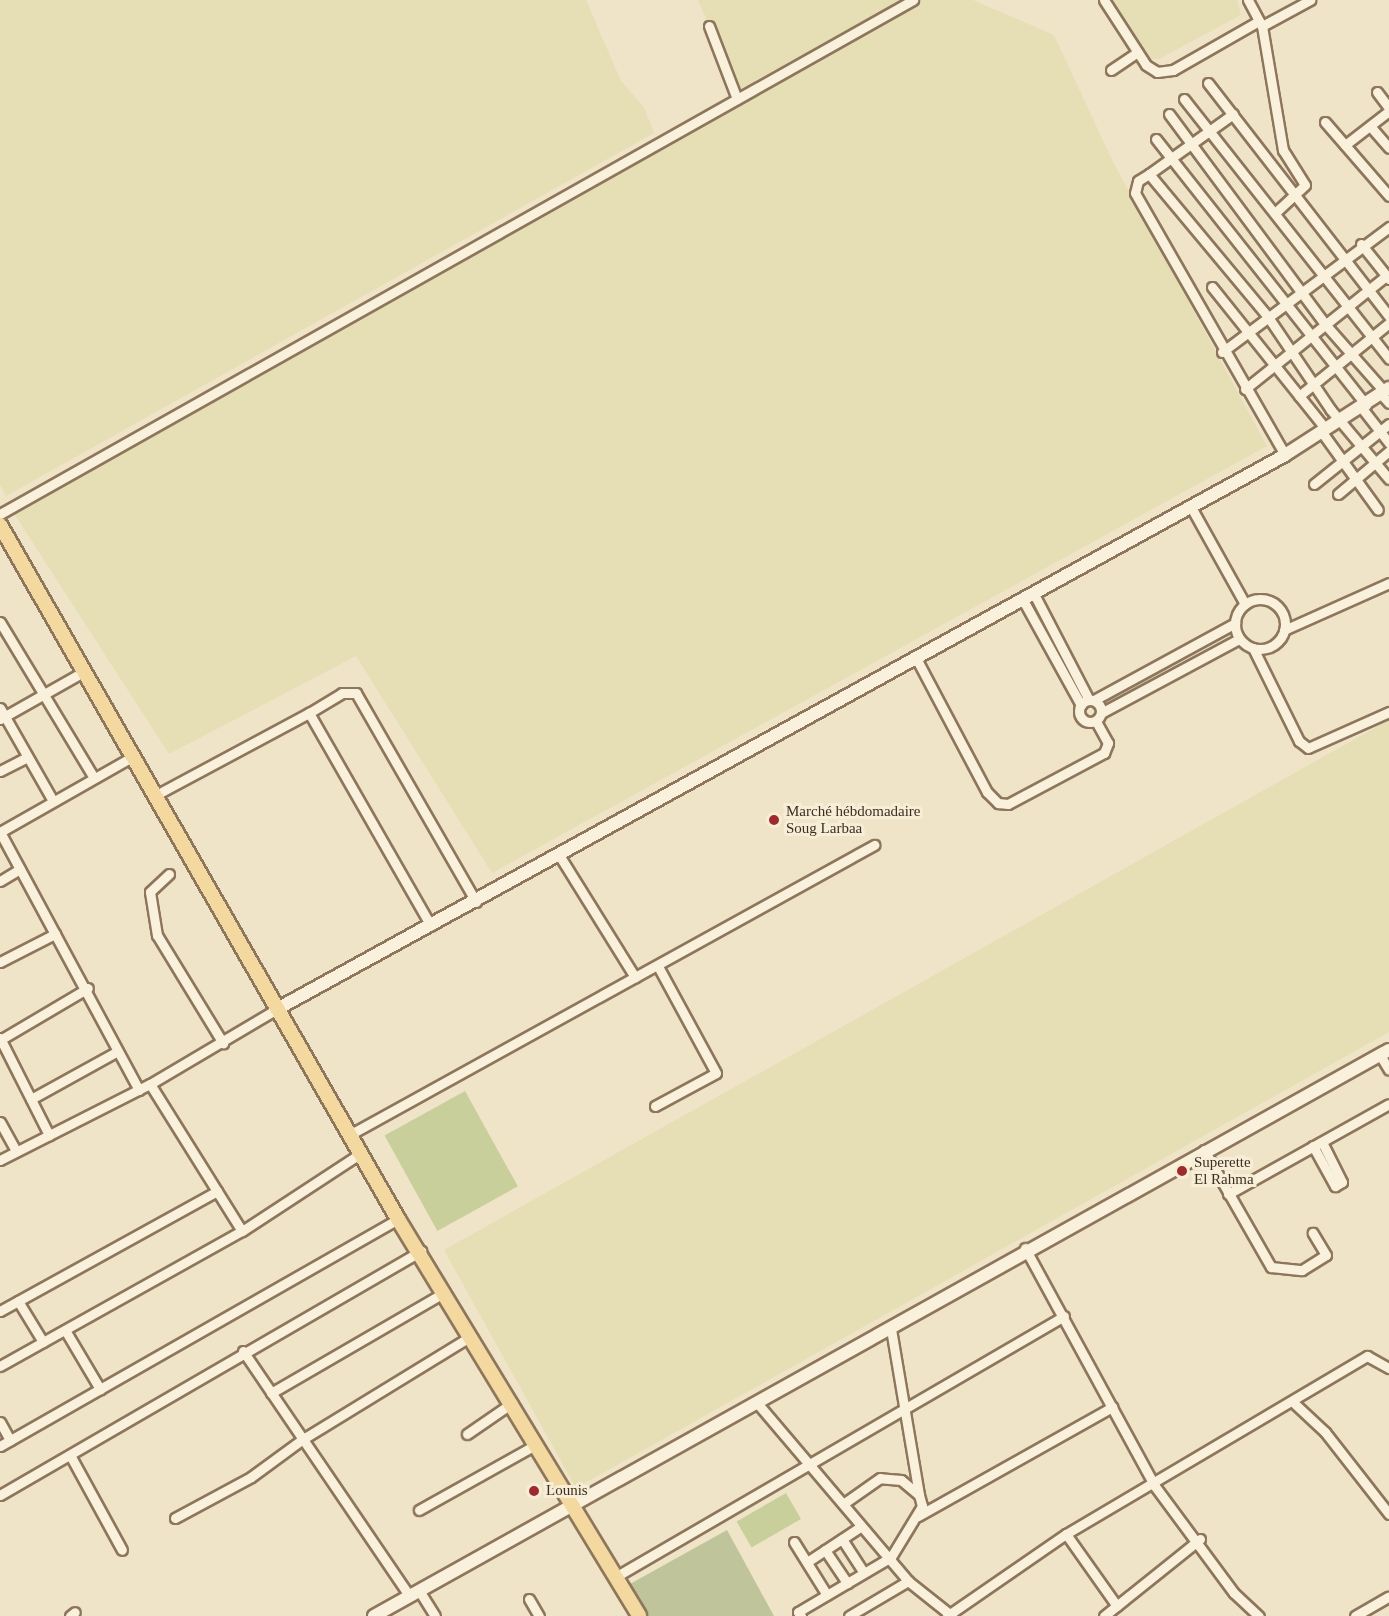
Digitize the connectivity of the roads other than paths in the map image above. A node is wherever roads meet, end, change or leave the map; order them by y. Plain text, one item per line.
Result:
1 (913, 0) edge
2 (1104, 0) edge
3 (1248, 0) edge
4 (1310, 0) edge
5 (1260, 23) junction
6 (709, 26) dead end
7 (1138, 52) junction
8 (1111, 70) dead end
9 (1208, 83) dead end
10 (1377, 93) dead end
11 (737, 99) junction
12 (1184, 99) dead end
13 (1389, 110) edge
14 (1169, 114) dead end
15 (1233, 114) junction
16 (1325, 122) dead end
17 (1370, 126) junction
18 (1209, 131) junction
19 (1156, 139) dead end
20 (1190, 145) junction
21 (1345, 145) junction
22 (1389, 148) edge
23 (1171, 157) junction
24 (1149, 174) junction
25 (1296, 195) junction
26 (1389, 196) edge
27 (1277, 211) junction
28 (1389, 228) edge
29 (1362, 244) junction
30 (1346, 257) junction
31 (1325, 273) junction
32 (1388, 278) edge
33 (1212, 287) dead end
34 (1302, 290) junction
35 (1367, 291) junction
36 (1348, 305) junction
37 (1282, 306) junction
38 (1389, 316) edge
39 (1268, 317) junction
40 (1324, 323) junction
41 (1389, 323) edge
42 (1249, 332) junction
43 (1370, 336) junction
44 (1311, 340) junction
45 (1222, 352) junction
46 (1295, 352) junction
47 (1348, 353) junction
48 (1389, 359) edge
49 (1333, 365) junction
50 (1276, 367) junction
51 (1312, 381) junction
52 (1245, 389) junction
53 (1386, 394) edge
54 (1299, 396) junction
55 (1363, 406) junction
56 (1342, 420) junction
57 (1389, 424) edge
58 (1323, 429) junction
59 (1380, 430) junction
60 (1389, 443) edge
61 (1361, 446) junction
62 (1389, 450) edge
63 (1286, 455) junction
64 (1342, 460) junction
65 (1375, 460) junction
66 (1359, 478) junction
67 (1389, 479) edge
68 (1314, 484) dead end
69 (1338, 494) dead end
70 (1191, 507) junction
71 (1378, 510) dead end
72 (0, 514) edge
73 (0, 525) edge
74 (1389, 583) edge
75 (1028, 597) junction
76 (1245, 603) junction
77 (0, 622) edge
78 (1235, 623) junction
79 (1284, 630) junction
80 (1239, 639) junction
81 (1253, 648) junction
82 (916, 658) junction
83 (85, 671) junction
84 (44, 694) junction
85 (1088, 702) junction
86 (1389, 712) edge
87 (309, 713) junction
88 (2, 715) edge
89 (1099, 717) junction
90 (27, 757) junction
91 (132, 758) junction
92 (0, 771) edge
93 (94, 778) junction
94 (154, 796) junction
95 (53, 801) junction
96 (0, 832) edge
97 (874, 845) dead end
98 (559, 855) junction
99 (20, 870) junction
100 (169, 874) dead end
101 (0, 881) edge
102 (476, 902) junction
103 (431, 926) junction
104 (54, 934) junction
105 (0, 962) edge
106 (658, 966) junction
107 (635, 977) junction
108 (88, 988) junction
109 (277, 1009) junction
110 (0, 1039) edge
111 (223, 1044) junction
112 (118, 1051) junction
113 (1384, 1052) edge
114 (1389, 1070) edge
115 (150, 1084) junction
116 (139, 1090) junction
117 (31, 1099) junction
118 (1389, 1104) edge
119 (655, 1106) dead end
120 (0, 1122) edge
121 (351, 1134) junction
122 (49, 1135) junction
123 (1204, 1150) junction
124 (16, 1151) junction
125 (362, 1153) junction
126 (0, 1160) edge
127 (217, 1191) junction
128 (1228, 1194) junction
129 (398, 1219) junction
130 (242, 1231) junction
131 (1313, 1233) dead end
132 (1026, 1248) junction
133 (421, 1251) junction
134 (445, 1292) junction
135 (18, 1301) junction
136 (0, 1311) edge
137 (1064, 1316) junction
138 (891, 1329) junction
139 (65, 1330) junction
140 (471, 1336) junction
141 (43, 1342) junction
142 (243, 1351) junction
143 (0, 1366) edge
144 (1389, 1368) edge
145 (100, 1389) junction
146 (271, 1393) junction
147 (512, 1403) junction
148 (758, 1404) junction
149 (1294, 1404) junction
150 (1112, 1407) junction
151 (903, 1410) junction
152 (0, 1422) edge
153 (467, 1434) dead end
154 (303, 1439) junction
155 (10, 1440) junction
156 (537, 1443) junction
157 (0, 1446) edge
158 (70, 1455) junction
159 (811, 1463) junction
160 (1154, 1485) junction
161 (0, 1495) edge
162 (919, 1495) junction
163 (843, 1504) junction
164 (575, 1507) junction
165 (419, 1510) dead end
166 (1389, 1514) edge
167 (918, 1516) junction
168 (175, 1518) dead end
169 (860, 1527) junction
170 (1066, 1534) junction
171 (842, 1539) junction
172 (1200, 1539) junction
173 (794, 1542) dead end
174 (122, 1550) dead end
175 (825, 1550) junction
176 (891, 1557) junction
177 (807, 1562) junction
178 (864, 1573) junction
179 (617, 1576) junction
180 (908, 1581) junction
181 (847, 1583) junction
182 (415, 1594) junction
183 (827, 1595) junction
184 (1389, 1596) edge
185 (529, 1599) dead end
186 (1117, 1606) junction
187 (950, 1615) edge
188 (374, 1616) edge
189 (435, 1616) edge
190 (539, 1616) edge
191 (639, 1616) edge
192 (801, 1616) edge
193 (849, 1616) edge
194 (1104, 1616) edge
195 (1259, 1616) edge
196 (1355, 1616) edge

1 - 11 street
2 - 7 street
3 - 5 street
4 - 5 street
5 - 7 street
5 - 25 street
6 - 11 street
7 - 8 street
9 - 15 street
10 - 13 street
11 - 72 street
12 - 18 street
13 - 17 street
14 - 20 street
15 - 18 street
15 - 25 street
16 - 21 street
17 - 21 street
17 - 22 street
18 - 20 street
18 - 27 street
19 - 23 street
20 - 23 street
20 - 34 street
21 - 26 street
23 - 24 street
23 - 37 street
24 - 39 street
24 - 45 street
25 - 27 street
25 - 30 street
27 - 31 street
28 - 29 street
29 - 30 street
29 - 32 street
30 - 31 street
30 - 35 street
31 - 34 street
31 - 36 street
32 - 35 street
33 - 42 street
34 - 37 street
34 - 40 street
35 - 36 street
35 - 38 street
36 - 40 street
36 - 43 street
37 - 39 street
37 - 44 street
39 - 42 street
39 - 46 street
40 - 44 street
40 - 47 street
41 - 43 street
42 - 45 street
42 - 50 street
43 - 47 street
43 - 48 street
44 - 46 street
44 - 49 street
45 - 52 street
46 - 50 street
46 - 51 street
47 - 49 street
47 - 53 street
49 - 51 street
49 - 55 street
50 - 52 street
50 - 54 street
51 - 54 street
51 - 56 street
52 - 63 street
53 - 55 street
54 - 58 street
55 - 56 street
55 - 59 street
56 - 58 street
56 - 61 street
57 - 59 street
58 - 63 street
58 - 64 street
59 - 60 street
59 - 61 street
61 - 64 street
61 - 65 street
62 - 65 street
63 - 70 street
64 - 66 street
64 - 68 street
65 - 66 street
65 - 67 street
66 - 69 street
66 - 71 street
70 - 75 street
70 - 76 street
73 - 83 main road
74 - 79 street
75 - 82 street
75 - 85 street
76 - 78 street
76 - 79 street
77 - 84 street
78 - 80 street
78 - 85 street
79 - 81 street
80 - 81 street
80 - 89 street
81 - 86 street
82 - 89 street
82 - 98 street
83 - 84 street
83 - 91 main road
84 - 88 street
84 - 93 street
85 - 89 street
85 - 89 street
87 - 94 street
87 - 102 street
87 - 103 street
88 - 90 street
90 - 92 street
90 - 95 street
91 - 93 street
91 - 94 main road
93 - 95 street
94 - 109 main road
95 - 96 street
96 - 99 street
97 - 106 street
98 - 102 street
98 - 107 street
99 - 101 street
99 - 104 street
100 - 111 street
102 - 103 street
103 - 109 street
104 - 105 street
104 - 108 street
106 - 107 street
106 - 119 street
107 - 121 street
108 - 110 street
108 - 112 street
109 - 111 street
109 - 121 main road
110 - 117 street
111 - 115 street
112 - 116 street
112 - 117 street
113 - 114 street
113 - 123 street
115 - 116 street
115 - 127 street
116 - 122 street
117 - 122 street
118 - 128 street
120 - 124 street
121 - 125 main road
122 - 124 street
123 - 128 street
123 - 132 street
124 - 126 street
125 - 129 main road
125 - 130 street
127 - 130 street
127 - 135 street
128 - 131 street
129 - 133 main road
129 - 145 street
130 - 139 street
132 - 137 street
132 - 138 street
133 - 134 main road
133 - 142 street
134 - 140 main road
134 - 146 street
135 - 136 street
135 - 141 street
137 - 150 street
137 - 151 street
138 - 148 street
138 - 151 street
139 - 141 street
139 - 145 street
140 - 147 main road
140 - 154 street
141 - 143 street
142 - 146 street
142 - 158 street
144 - 149 street
145 - 155 street
146 - 154 street
147 - 153 street
147 - 156 main road
148 - 159 street
148 - 164 street
149 - 160 street
149 - 166 street
150 - 160 street
150 - 167 street
151 - 159 street
151 - 162 street
152 - 155 street
154 - 168 street
154 - 182 street
155 - 157 street
156 - 164 main road
156 - 165 street
158 - 161 street
158 - 174 street
159 - 163 street
159 - 179 street
160 - 170 street
160 - 172 street
162 - 163 street
162 - 167 street
163 - 169 street
164 - 179 main road
164 - 182 street
167 - 176 street
169 - 171 street
169 - 176 street
170 - 186 street
170 - 187 street
171 - 175 street
171 - 178 street
172 - 186 street
172 - 195 street
173 - 177 street
175 - 177 street
175 - 181 street
176 - 178 street
176 - 180 street
177 - 183 street
178 - 181 street
179 - 191 main road
180 - 187 street
180 - 193 street
181 - 183 street
182 - 188 street
182 - 189 street
183 - 192 street
184 - 196 street
185 - 190 street
186 - 194 street

